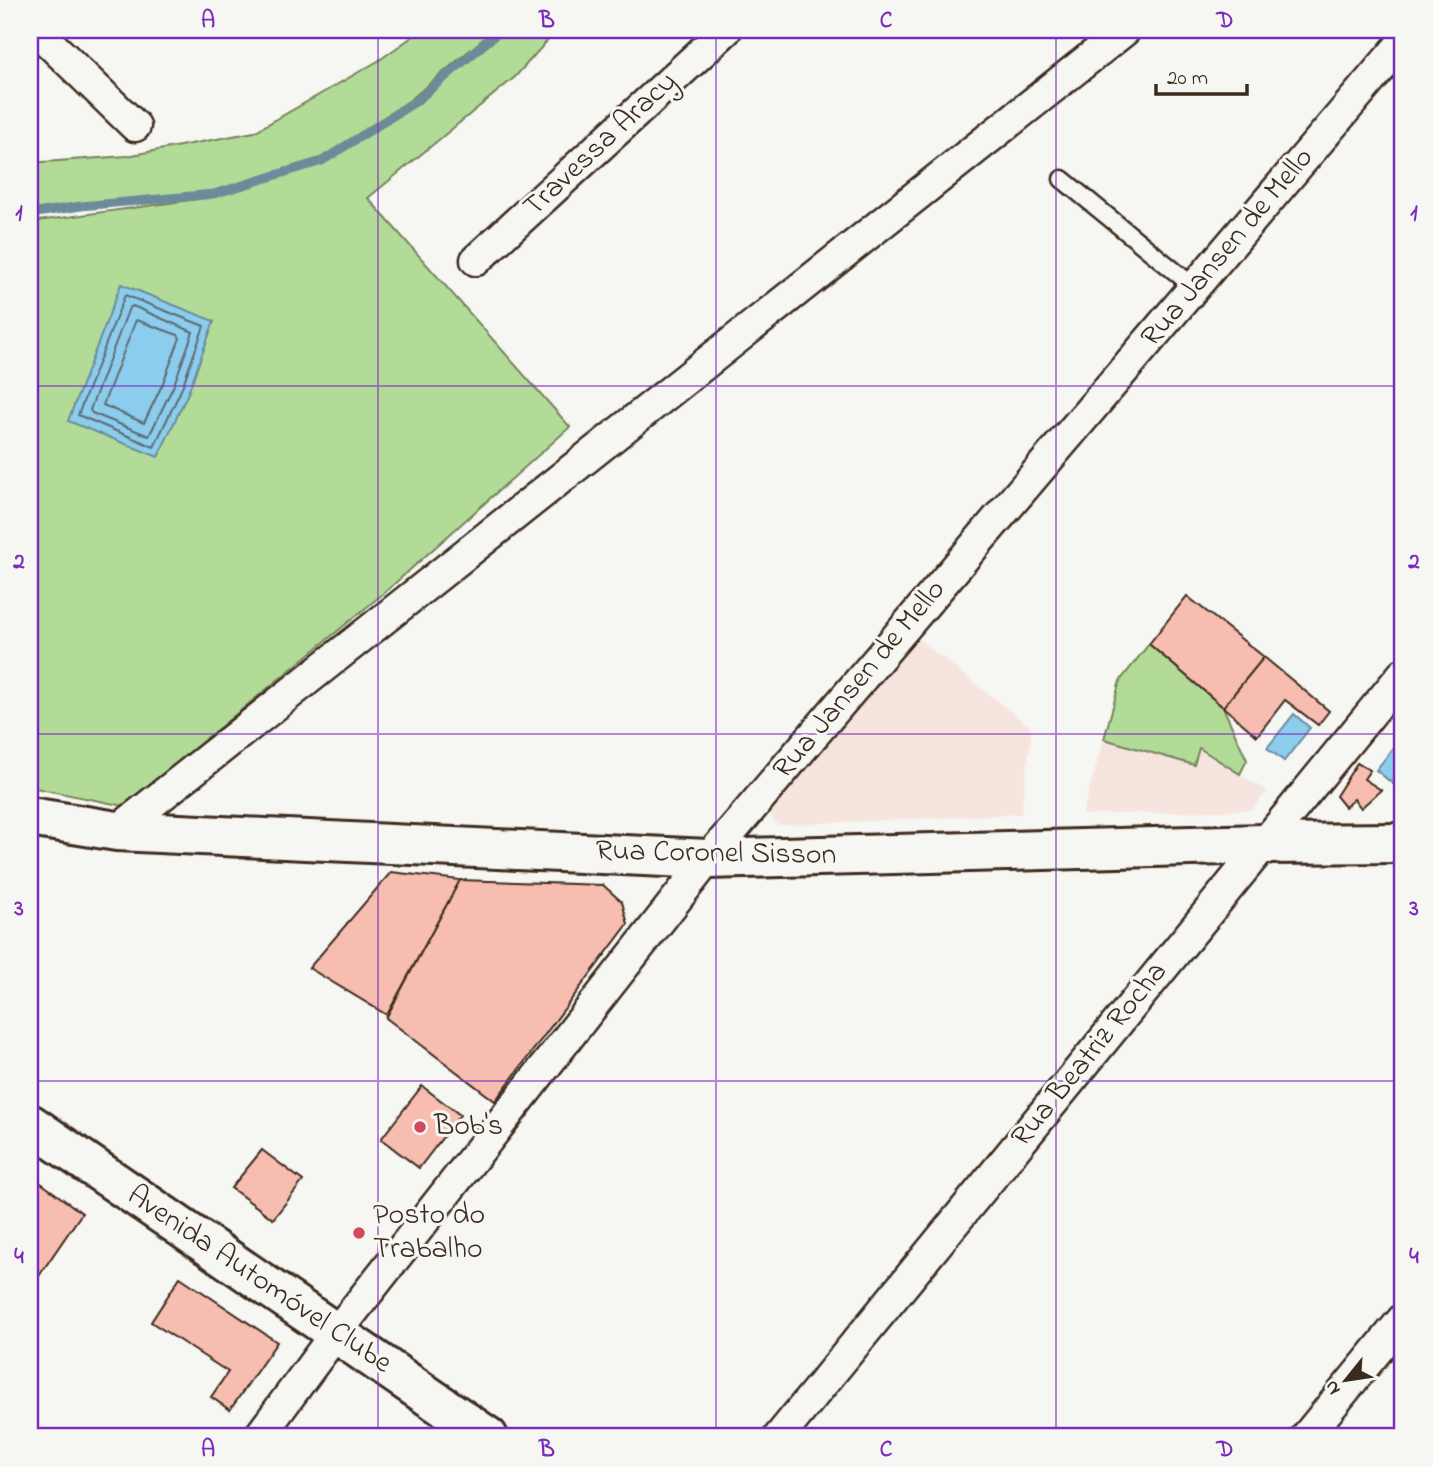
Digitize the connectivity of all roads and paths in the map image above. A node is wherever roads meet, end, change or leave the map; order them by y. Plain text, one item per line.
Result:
1 (36, 30) edge
2 (726, 30) edge
3 (1125, 30) edge
4 (1403, 42) edge
5 (135, 126) dead end
6 (1062, 179) dead end
7 (476, 260) dead end
8 (1194, 288) junction
9 (1403, 674) edge
10 (30, 817) edge
11 (117, 831) junction
12 (1403, 843) edge
13 (1263, 844) junction
14 (708, 859) junction
15 (30, 1124) edge
16 (1403, 1319) edge
17 (336, 1333) junction
18 (260, 1437) edge
19 (488, 1437) edge
20 (779, 1437) edge
21 (1306, 1437) edge

1 - 5 street
2 - 7 street, Travessa Aracy
3 - 11 street
4 - 8 street, Rua Jansen de Mello
6 - 8 lane
8 - 14 street, Rua Jansen de Mello
9 - 13 street, Rua Beatriz Rocha
10 - 11 main road, Rua Coronel Sisson
11 - 14 main road, Rua Coronel Sisson
12 - 13 main road, Rua Coronel Sisson
13 - 14 main road, Rua Coronel Sisson
13 - 20 street, Rua Beatriz Rocha
14 - 17 street, Rua Jansen de Mello
15 - 17 main road, Avenida Automóvel Clube
16 - 21 street
17 - 18 street, Rua Jansen de Mello
17 - 19 main road, Avenida Automóvel Clube

